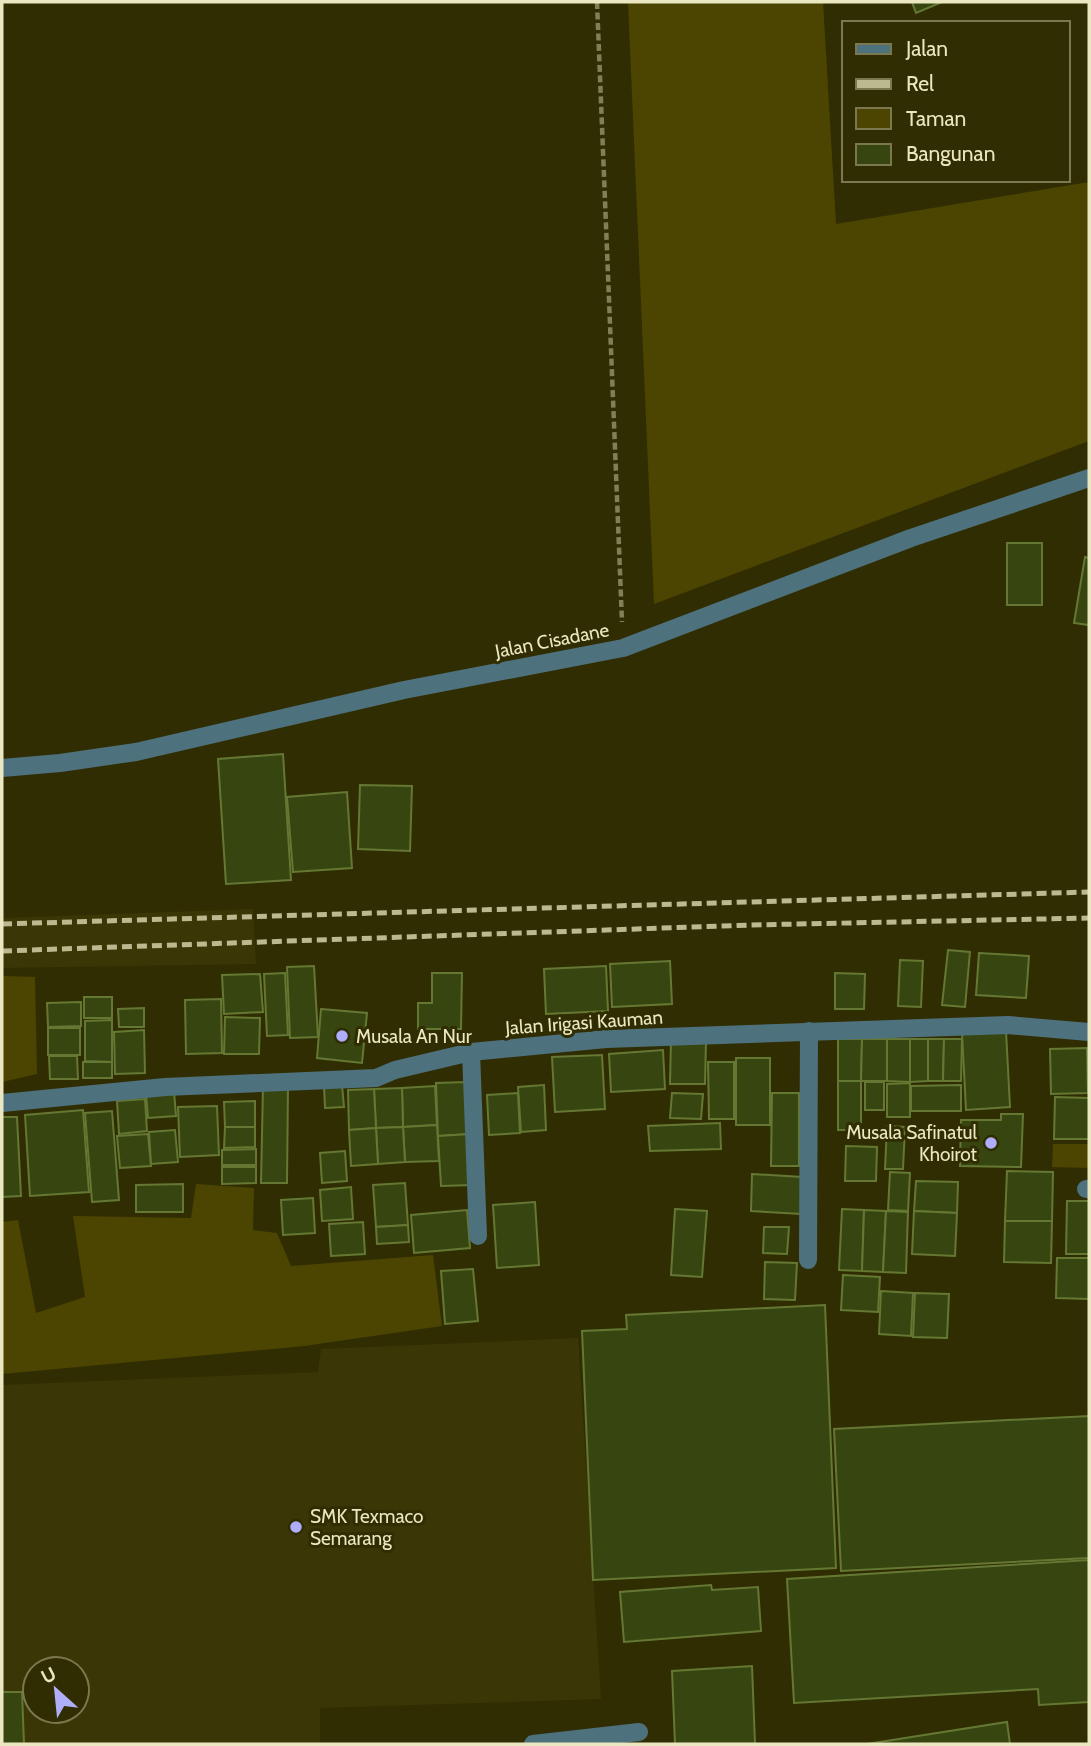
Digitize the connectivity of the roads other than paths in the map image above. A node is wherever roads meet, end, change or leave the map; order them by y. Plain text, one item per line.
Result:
1 (1089, 478) edge
2 (2, 768) edge
3 (809, 1031) junction
4 (1089, 1032) edge
5 (471, 1052) junction
6 (2, 1103) edge
7 (478, 1236) dead end
8 (808, 1260) dead end
9 (639, 1732) dead end
10 (533, 1744) edge

1 - 2 street, Jalan Cisadane
3 - 4 street, Jalan Irigasi Kauman
3 - 5 street, Jalan Irigasi Kauman
3 - 8 street
5 - 6 street, Jalan Irigasi Kauman
5 - 7 street
9 - 10 street

